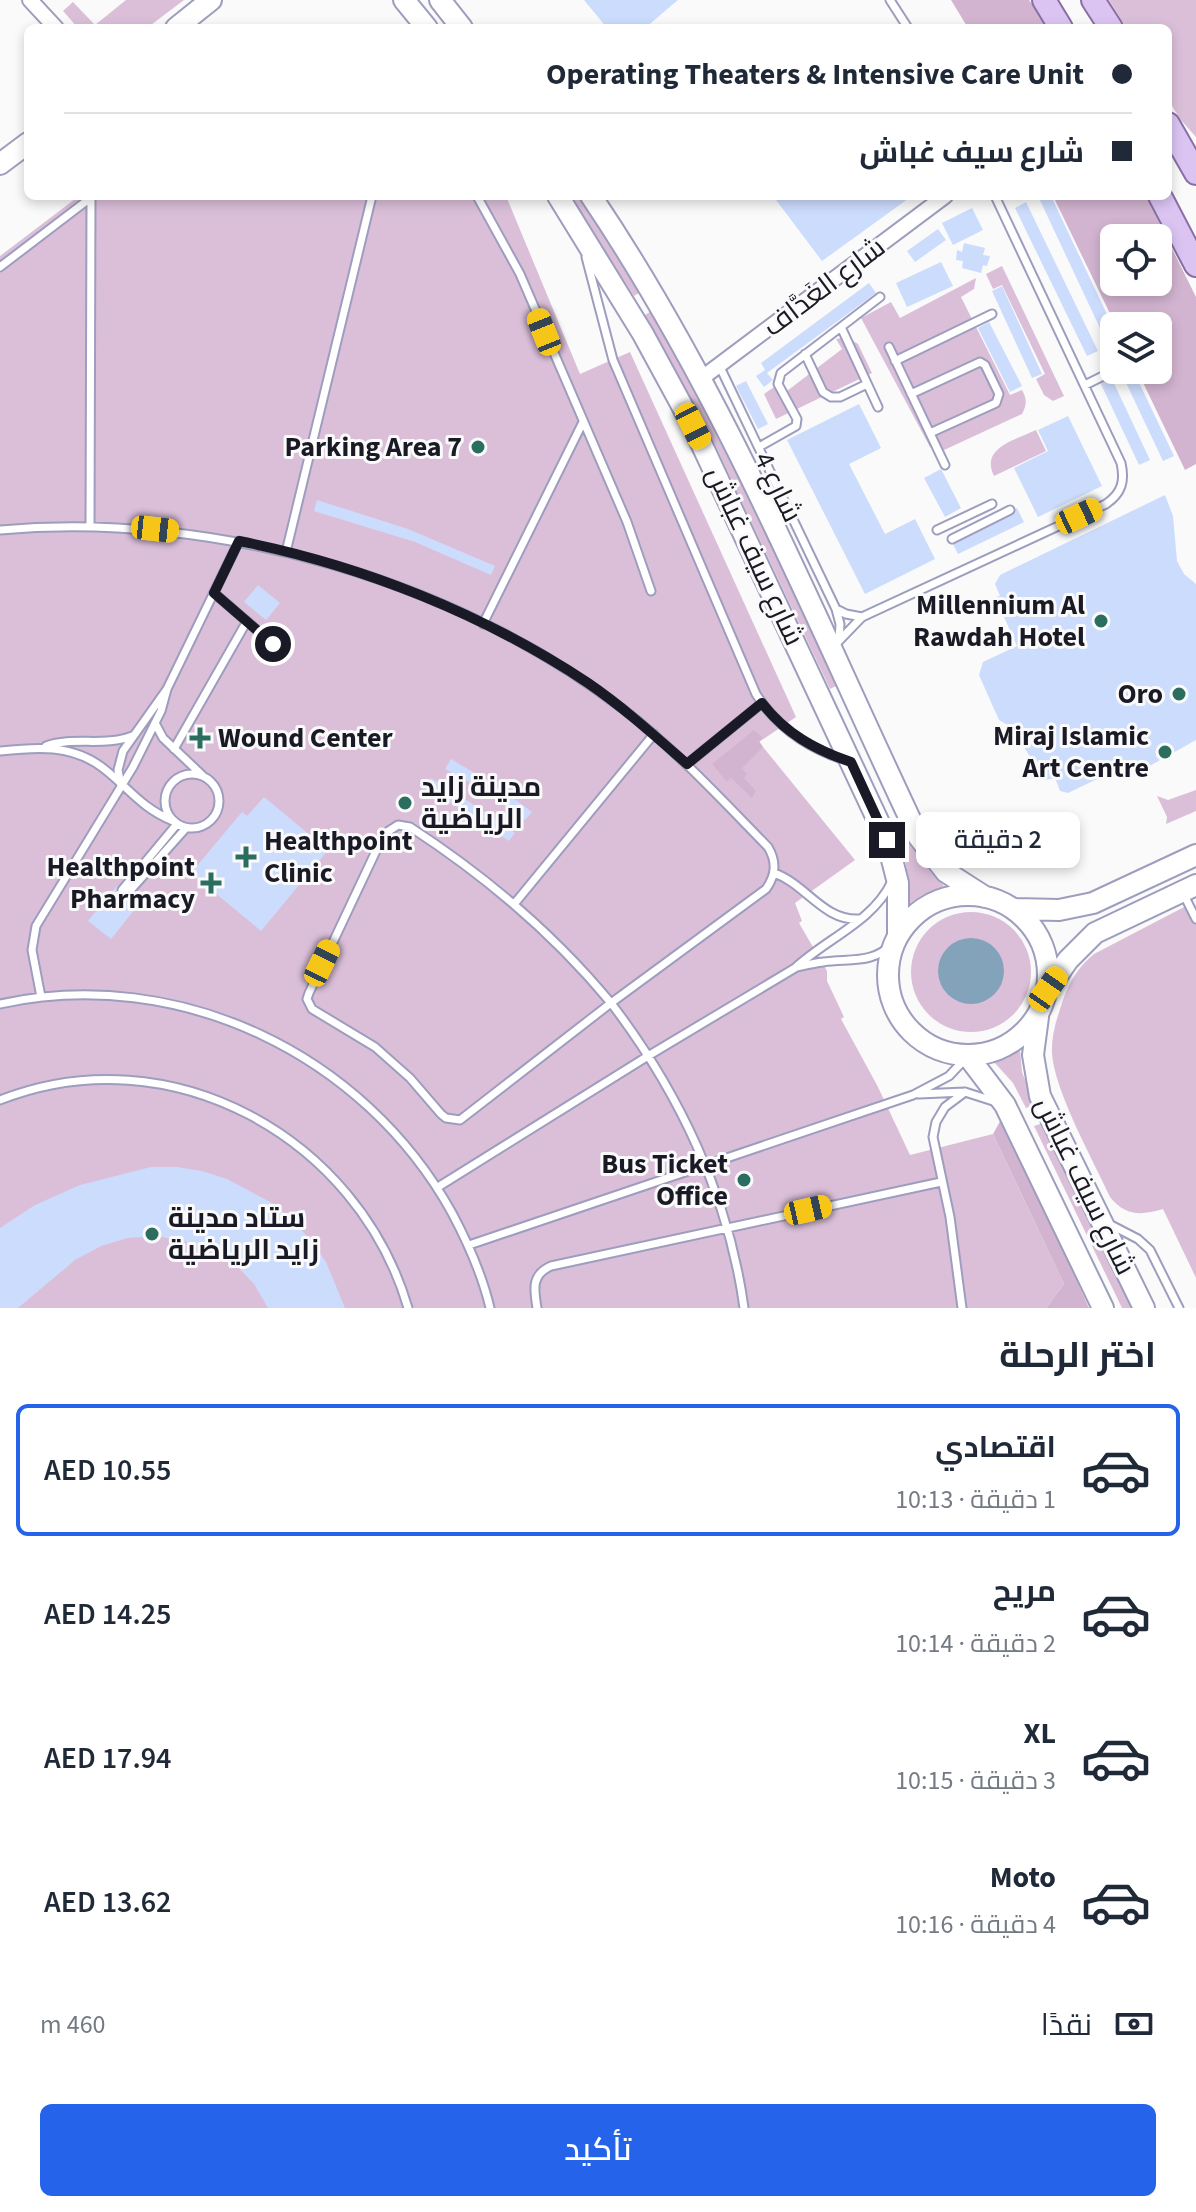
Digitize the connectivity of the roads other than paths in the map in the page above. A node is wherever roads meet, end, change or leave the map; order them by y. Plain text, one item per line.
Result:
1 (30, 0) edge
2 (211, 0) edge
3 (404, 0) edge
4 (440, 0) edge
5 (890, 0) edge
6 (1044, 0) edge
7 (1093, 0) edge
8 (52, 24) edge
9 (181, 24) edge
10 (424, 24) edge
11 (459, 24) edge
12 (905, 24) edge
13 (1059, 24) edge
14 (1108, 24) edge
15 (1172, 131) edge
16 (24, 146) edge
17 (0, 164) edge
18 (1196, 173) edge
19 (88, 200) edge
20 (92, 200) edge
21 (371, 200) edge
22 (479, 200) edge
23 (561, 200) edge
24 (593, 200) edge
25 (940, 200) edge
26 (997, 200) edge
27 (1162, 200) edge
28 (577, 224) junction
29 (1196, 265) edge
30 (0, 267) edge
31 (880, 297) dead end
32 (992, 314) dead end
33 (841, 327) junction
34 (889, 347) dead end
35 (805, 354) junction
36 (895, 361) junction
37 (719, 365) junction
38 (702, 378) junction
39 (1100, 378) edge
40 (867, 384) junction
41 (1085, 385) junction
42 (911, 394) junction
43 (878, 407) dead end
44 (583, 422) junction
45 (930, 433) junction
46 (759, 447) junction
47 (945, 465) dead end
48 (992, 504) dead end
49 (1010, 510) dead end
50 (90, 526) junction
51 (0, 530) edge
52 (937, 530) dead end
53 (952, 539) dead end
54 (239, 541) junction
55 (286, 552) junction
56 (651, 591) dead end
57 (214, 593) junction
58 (836, 609) junction
59 (862, 617) junction
60 (247, 621) junction
61 (483, 624) junction
62 (273, 644) dead end
63 (834, 645) junction
64 (167, 689) junction
65 (762, 703) junction
66 (155, 723) junction
67 (654, 734) junction
68 (133, 736) junction
69 (876, 746) junction
70 (44, 747) junction
71 (174, 749) junction
72 (0, 751) edge
73 (851, 762) junction
74 (687, 764) junction
75 (207, 779) junction
76 (121, 786) junction
77 (175, 822) junction
78 (186, 828) junction
79 (1196, 855) edge
80 (896, 870) junction
81 (774, 873) junction
82 (1189, 888) edge
83 (985, 897) junction
84 (515, 903) junction
85 (1014, 909) junction
86 (861, 919) junction
87 (1196, 919) edge
88 (896, 939) junction
89 (795, 968) junction
90 (1048, 989) junction
91 (41, 997) junction
92 (611, 1003) junction
93 (0, 1004) edge
94 (1039, 1014) junction
95 (967, 1055) junction
96 (648, 1056) junction
97 (965, 1092) junction
98 (913, 1095) junction
99 (0, 1100) edge
100 (1009, 1113) junction
101 (705, 1164) junction
102 (941, 1182) junction
103 (438, 1187) junction
104 (1101, 1219) junction
105 (727, 1228) junction
106 (469, 1245) junction
107 (408, 1308) edge
108 (490, 1308) edge
109 (537, 1308) edge
110 (744, 1308) edge
111 (962, 1308) edge
112 (1103, 1308) edge
113 (1144, 1308) edge
114 (1179, 1308) edge

1 - 8 street
2 - 9 street
3 - 10 street
4 - 11 street
5 - 12 lane
6 - 13 main road
7 - 14 main road
15 - 18 main road
16 - 17 street
19 - 30 lane
20 - 50 lane
21 - 55 lane
22 - 44 lane
23 - 28 street, شارع سيف غباش
24 - 38 street, شارع سيف غباش
25 - 37 street, شارع الغَدَّاف
26 - 41 lane
27 - 29 main road
28 - 65 lane
28 - 73 street, شارع سيف غباش
31 - 33 lane
32 - 36 lane
33 - 35 lane
33 - 40 lane
34 - 36 lane
35 - 40 lane
35 - 46 lane
36 - 42 lane
37 - 38 street, شارع الغَدَّاف
37 - 46 lane, شارع 4
38 - 63 street, شارع سيف غباش
39 - 41 lane
40 - 43 lane
41 - 59 lane
42 - 45 lane
42 - 45 lane
44 - 56 lane
44 - 61 lane
45 - 47 lane
46 - 58 lane, شارع 4
48 - 52 lane
49 - 53 lane
50 - 51 lane
50 - 54 lane
54 - 55 lane
54 - 57 lane
55 - 61 lane
57 - 60 lane
57 - 64 lane
58 - 59 lane
58 - 63 lane, شارع 4
59 - 63 lane
60 - 62 lane
60 - 71 lane
61 - 67 lane
63 - 69 street, شارع سيف غباش
64 - 66 lane
64 - 68 lane
65 - 73 lane
65 - 74 lane
66 - 71 lane
66 - 76 lane
67 - 74 lane
67 - 84 lane
68 - 70 lane
68 - 76 lane
69 - 73 street
69 - 83 street, شارع سيف غباش
70 - 72 lane
70 - 76 lane
71 - 75 lane
73 - 80 street, شارع سيف غباش
74 - 81 lane
75 - 77 lane
75 - 78 lane
76 - 77 lane
76 - 91 lane
77 - 78 lane
77 - 78 lane
79 - 85 street
80 - 86 lane
80 - 88 street, شارع سيف غباش
81 - 86 lane
81 - 92 lane
82 - 87 lane
82 - 90 street
83 - 85 street
83 - 88 street
84 - 92 lane
84 - 92 lane
85 - 90 street
86 - 89 lane
88 - 89 lane
88 - 95 street
89 - 96 lane
90 - 94 street
91 - 93 lane
91 - 103 lane
92 - 96 lane
94 - 95 street
94 - 104 street, شارع سيف غباش
95 - 98 lane
95 - 100 street, شارع سيف غباش
96 - 101 lane
96 - 103 lane
97 - 98 lane
97 - 100 lane
97 - 102 lane
98 - 101 lane
99 - 107 lane
100 - 112 street, شارع سيف غباش
101 - 105 lane
101 - 106 lane
102 - 105 lane
102 - 111 lane
103 - 106 lane
104 - 113 street, شارع سيف غباش
104 - 114 lane
105 - 109 lane
105 - 110 lane
106 - 108 lane

